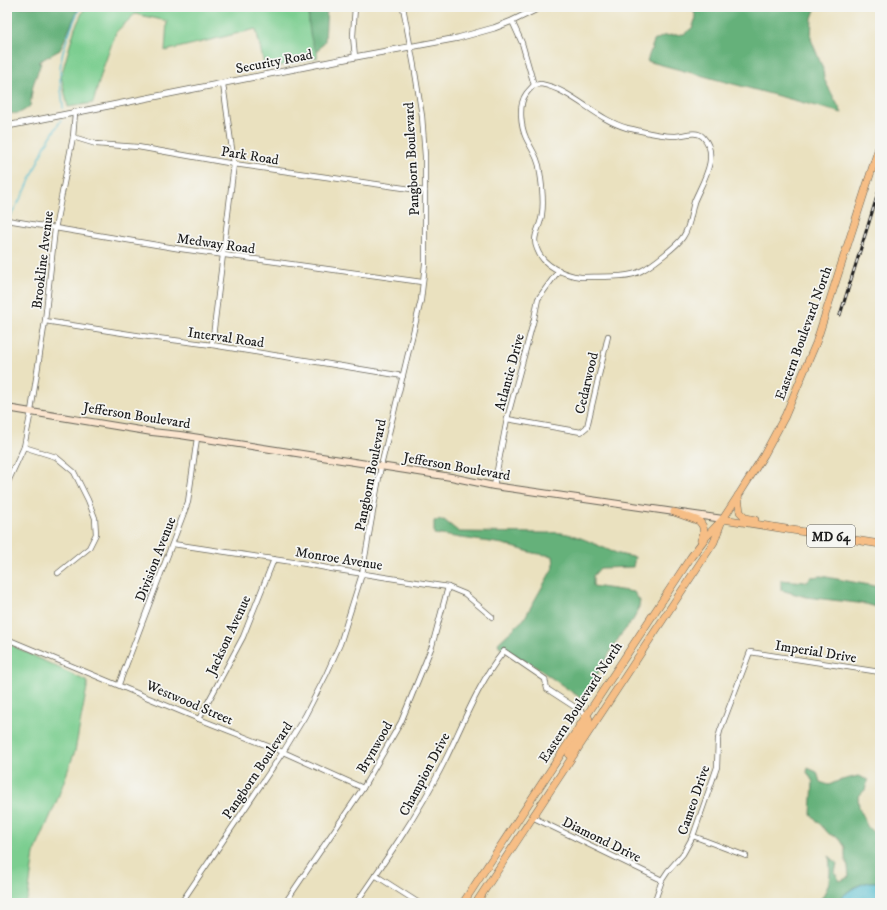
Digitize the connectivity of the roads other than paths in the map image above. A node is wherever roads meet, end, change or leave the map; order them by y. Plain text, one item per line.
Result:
1 (356, 7) edge
2 (403, 7) edge
3 (541, 7) edge
4 (512, 21) junction
5 (410, 48) junction
6 (355, 57) junction
7 (223, 84) junction
8 (534, 85) junction
9 (75, 113) junction
10 (7, 126) edge
11 (73, 137) junction
12 (880, 144) edge
13 (234, 164) junction
14 (425, 191) junction
15 (7, 220) edge
16 (55, 229) junction
17 (223, 254) junction
18 (559, 270) junction
19 (422, 282) junction
20 (45, 321) junction
21 (608, 336) dead end
22 (212, 345) junction
23 (403, 376) junction
24 (7, 408) edge
25 (31, 411) junction
26 (507, 419) junction
27 (197, 438) junction
28 (24, 447) junction
29 (381, 466) junction
30 (7, 484) edge
31 (494, 486) junction
32 (738, 496) junction
33 (674, 512) junction
34 (723, 519) junction
35 (782, 528) junction
36 (173, 544) junction
37 (880, 544) edge
38 (691, 557) junction
39 (274, 559) junction
40 (58, 573) dead end
41 (362, 574) junction
42 (448, 587) junction
43 (492, 617) dead end
44 (7, 639) edge
45 (750, 652) joint
46 (880, 672) edge
47 (119, 684) junction
48 (587, 715) junction
49 (199, 719) junction
50 (283, 752) junction
51 (561, 754) junction
52 (565, 768) junction
53 (363, 788) junction
54 (532, 817) junction
55 (693, 836) junction
56 (746, 856) dead end
57 (375, 875) junction
58 (662, 880) junction
59 (180, 903) edge
60 (285, 903) edge
61 (356, 903) edge
62 (420, 903) edge
63 (463, 903) edge
64 (476, 903) edge
65 (654, 903) edge

1 - 6 street
2 - 5 street, Pangborn Boulevard
3 - 4 street, Security Road
4 - 5 street, Security Road
4 - 8 street
5 - 6 street, Security Road
5 - 14 street, Pangborn Boulevard
6 - 7 street, Security Road
7 - 9 street, Security Road
7 - 13 street
8 - 18 street
8 - 18 street
9 - 10 street, Security Road
9 - 11 street, Brookline Avenue
11 - 13 street, Park Road
11 - 16 street, Brookline Avenue
12 - 32 main road, Eastern Boulevard North
13 - 14 street, Park Road
13 - 17 street
14 - 19 street, Pangborn Boulevard
15 - 16 street, Medway Road
16 - 17 street, Medway Road
16 - 20 street, Brookline Avenue
17 - 19 street, Medway Road
17 - 22 street
18 - 26 street, Atlantic Drive
19 - 23 street, Pangborn Boulevard
20 - 22 street, Interval Road
20 - 25 street, Brookline Avenue
21 - 26 street, Cedarwood
22 - 23 street, Interval Road
23 - 29 street, Pangborn Boulevard
24 - 25 main road, MD 64
25 - 27 main road, Jefferson Boulevard / MD 64
25 - 28 street
26 - 31 street, Atlantic Drive
27 - 29 main road, Jefferson Boulevard / MD 64
27 - 36 street, Division Avenue
28 - 30 street
28 - 40 street
29 - 31 main road, Jefferson Boulevard / MD 64
29 - 41 street, Pangborn Boulevard
31 - 33 main road, Jefferson Boulevard / MD 64
32 - 34 main road, Eastern Boulevard North
32 - 35 main road
33 - 34 main road, Jefferson Boulevard / MD 64
33 - 38 main road
34 - 35 main road, Jefferson Boulevard / MD 64
34 - 38 main road, Eastern Boulevard North
34 - 52 main road, Eastern Boulevard North
35 - 37 main road, Jefferson Boulevard / MD 64
36 - 39 street, Monroe Avenue
36 - 47 street, Division Avenue
38 - 48 main road, Eastern Boulevard North
39 - 41 street, Monroe Avenue
39 - 49 street, Jackson Avenue
41 - 42 street, Monroe Avenue
41 - 50 street, Pangborn Boulevard
42 - 43 street, Monroe Avenue
42 - 53 street, Brynwood
44 - 47 street, Westwood Street
45 - 46 street, Imperial Drive
45 - 55 street, Cameo Drive
47 - 49 street, Westwood Street
48 - 51 main road, Eastern Boulevard North
48 - 52 main road
48 - 57 street, Champion Drive
49 - 50 street, Westwood Street
50 - 53 street, Westwood Street
50 - 59 street, Pangborn Boulevard
51 - 54 main road
51 - 63 main road, Eastern Boulevard North
52 - 54 main road, Eastern Boulevard North
53 - 60 street, Brynwood
54 - 58 street, Diamond Drive
54 - 64 main road, Eastern Boulevard North
55 - 56 street
55 - 58 street, Cameo Drive
57 - 61 street, Champion Drive
57 - 62 street
58 - 65 street, Cameo Drive

